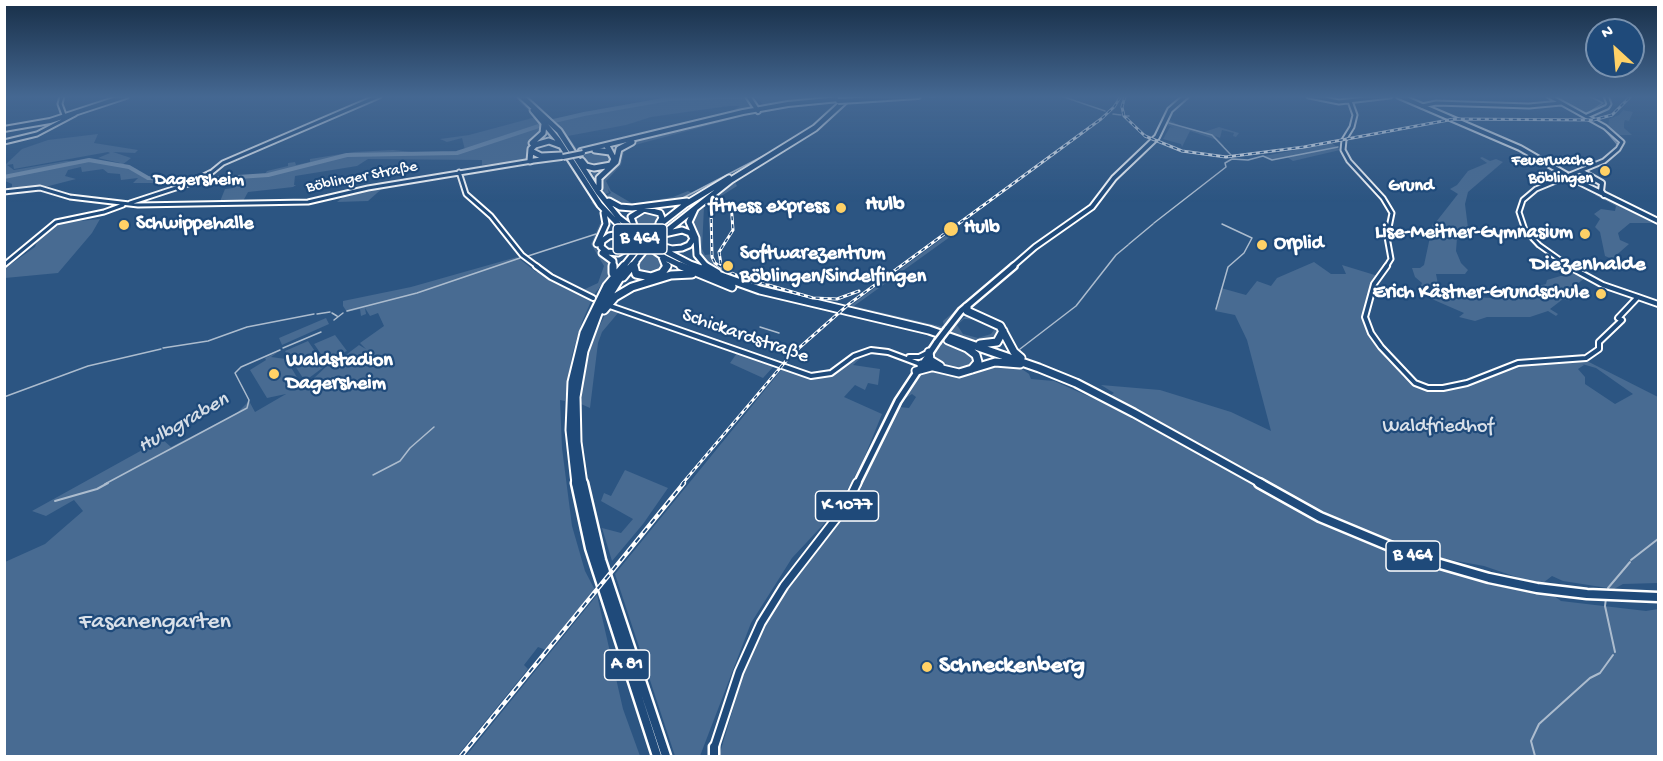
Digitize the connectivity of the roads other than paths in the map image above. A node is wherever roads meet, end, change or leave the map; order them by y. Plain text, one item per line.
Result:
1 (43, 132) edge
2 (296, 132) edge
3 (544, 132) edge
4 (552, 132) edge
5 (553, 132) edge
6 (670, 132) edge
7 (674, 132) edge
8 (806, 132) edge
9 (807, 132) edge
10 (1160, 132) edge
11 (1350, 132) edge
12 (1483, 132) edge
13 (1611, 132) edge
14 (4, 142) edge
15 (632, 142) junction
16 (565, 146) junction
17 (609, 148) junction
18 (595, 150) joint
19 (531, 151) junction
20 (582, 152) junction
21 (773, 154) junction
22 (561, 156) junction
23 (617, 160) junction
24 (530, 161) junction
25 (1580, 173) junction
26 (459, 176) junction
27 (732, 176) junction
28 (588, 177) junction
29 (726, 185) junction
30 (1588, 187) joint
31 (598, 188) junction
32 (1597, 190) junction
33 (4, 192) edge
34 (698, 196) junction
35 (609, 201) junction
36 (135, 203) junction
37 (701, 203) junction
38 (118, 205) junction
39 (600, 205) junction
40 (1659, 221) edge
41 (658, 225) junction
42 (635, 228) junction
43 (654, 237) junction
44 (639, 246) junction
45 (661, 246) junction
46 (660, 255) junction
47 (637, 258) junction
48 (4, 265) edge
49 (613, 273) junction
50 (719, 274) junction
51 (704, 277) junction
52 (751, 289) junction
53 (593, 298) dead end
54 (1637, 298) junction
55 (1659, 304) edge
56 (607, 308) junction
57 (967, 308) junction
58 (973, 313) junction
59 (962, 315) junction
60 (983, 316) junction
61 (947, 329) junction
62 (1003, 331) junction
63 (951, 337) junction
64 (582, 338) junction
65 (937, 339) junction
66 (584, 351) junction
67 (929, 352) junction
68 (902, 357) junction
69 (922, 362) junction
70 (932, 367) junction
71 (1036, 368) junction
72 (948, 370) junction
73 (916, 371) junction
74 (1659, 597) edge
75 (713, 753) edge
76 (657, 756) edge
77 (666, 756) edge

1 - 14 street
2 - 36 street
3 - 24 highway
4 - 52 highway, B 464
5 - 16 highway, B 464
6 - 17 main road
7 - 15 main road
8 - 21 highway
9 - 21 highway
10 - 57 main road, K 1077
11 - 54 street
12 - 30 main road
13 - 25 street
15 - 17 main road
15 - 23 highway
16 - 17 highway, B 464
16 - 19 highway
16 - 28 highway, B 464
16 - 39 highway, B 464
17 - 18 highway
17 - 20 main road
17 - 23 highway
18 - 20 main road
19 - 22 highway
19 - 24 highway
20 - 22 main road, bridge
21 - 27 highway
21 - 29 highway
22 - 24 main road
23 - 31 highway
24 - 26 street
25 - 32 main road
25 - 54 street, bridge
26 - 36 street, Böblinger Straße
26 - 53 street
27 - 34 highway
27 - 43 highway
28 - 31 highway, B 464
28 - 52 highway, B 464
29 - 37 highway
29 - 43 highway
30 - 32 main road
31 - 35 highway, B 464
32 - 40 main road
33 - 38 street
34 - 35 highway
34 - 41 highway
35 - 42 highway, B 464
36 - 38 street, Böblinger Straße
37 - 43 highway
37 - 50 highway
38 - 48 street, Böblinger Straße
39 - 44 highway, B 464
39 - 49 highway
41 - 42 highway
41 - 43 highway
42 - 45 highway, B 464
43 - 44 highway, bridge
43 - 44 highway, bridge
43 - 45 highway
44 - 44 highway
44 - 46 highway, B 464
44 - 47 highway
44 - 49 highway
44 - 64 highway, A 81
44 - 66 highway, A 81
45 - 50 highway, B 464
46 - 47 highway
46 - 51 highway, B 464
47 - 56 highway
49 - 64 highway
50 - 52 highway, B 464
51 - 52 highway, B 464
51 - 56 highway
52 - 63 highway, B 464
52 - 65 highway, B 464
54 - 55 street
56 - 66 highway
56 - 68 street, Schickardstraße
57 - 58 highway
57 - 59 main road, K 1077
57 - 60 highway
57 - 61 main road, K 1077
58 - 59 highway
58 - 60 highway
59 - 61 main road, K 1077
60 - 62 highway
61 - 65 main road, K 1077, bridge
62 - 63 highway
62 - 71 highway
63 - 71 highway, B 464
64 - 76 highway, A 81
65 - 67 main road, K 1077
65 - 71 highway, B 464
65 - 72 highway, B 464
66 - 77 highway, A 81
67 - 68 street
67 - 69 main road, K 1077
67 - 72 highway
68 - 69 street, Schickardstraße
68 - 73 street
69 - 70 highway
69 - 72 highway
69 - 73 main road, K 1077
70 - 71 highway
70 - 73 highway
71 - 74 highway, B 464
73 - 75 main road, K 1077

